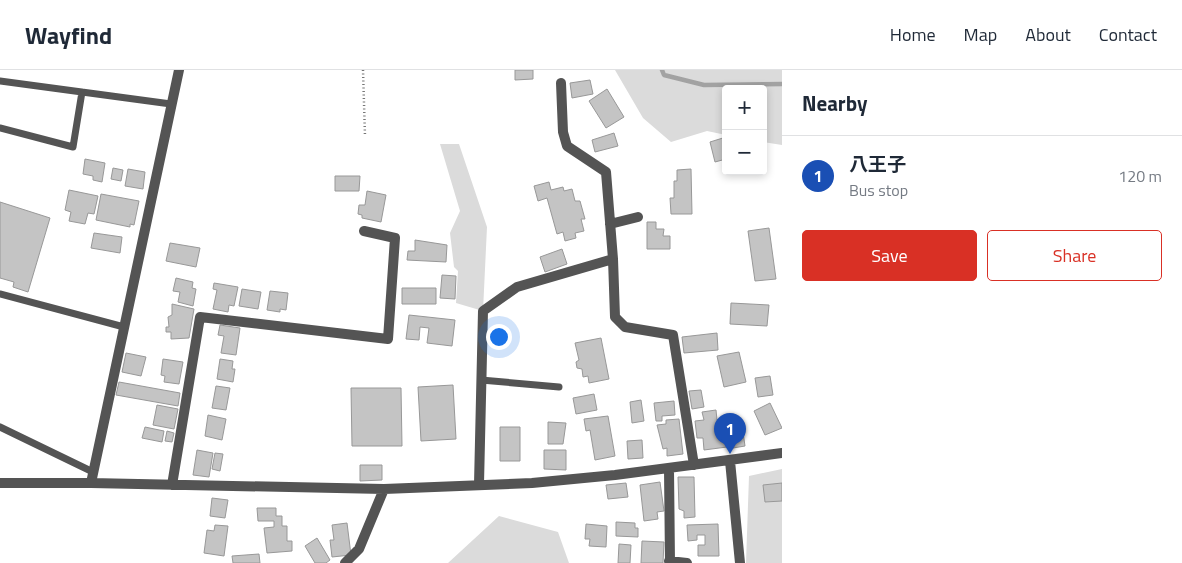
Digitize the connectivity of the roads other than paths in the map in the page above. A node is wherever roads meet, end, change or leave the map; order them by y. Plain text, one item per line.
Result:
1 (179, 70) edge
2 (0, 81) edge
3 (561, 83) dead end
4 (82, 92) junction
5 (172, 104) junction
6 (0, 128) edge
7 (638, 217) dead end
8 (610, 224) junction
9 (364, 231) dead end
10 (613, 259) junction
11 (0, 294) edge
12 (124, 327) junction
13 (481, 380) junction
14 (559, 387) dead end
15 (0, 427) edge
16 (782, 453) edge
17 (730, 461) junction
18 (694, 465) junction
19 (669, 469) junction
20 (93, 472) junction
21 (0, 483) edge
22 (90, 483) junction
23 (479, 484) junction
24 (172, 485) junction
25 (384, 489) junction
26 (670, 562) edge
27 (345, 563) edge
28 (687, 563) edge
29 (740, 563) edge

1 - 5 street
2 - 4 lane
3 - 8 street
4 - 5 lane
4 - 6 lane
5 - 12 street
7 - 8 street
8 - 10 street
9 - 24 street
10 - 13 street
10 - 18 street
11 - 12 lane
12 - 20 street
13 - 14 lane
13 - 23 street
15 - 20 lane
16 - 17 street
17 - 18 street
17 - 29 street
18 - 19 street
19 - 23 street
19 - 26 street
20 - 22 street
21 - 22 street
22 - 24 street
23 - 25 street
24 - 25 street
25 - 27 street
26 - 28 street

